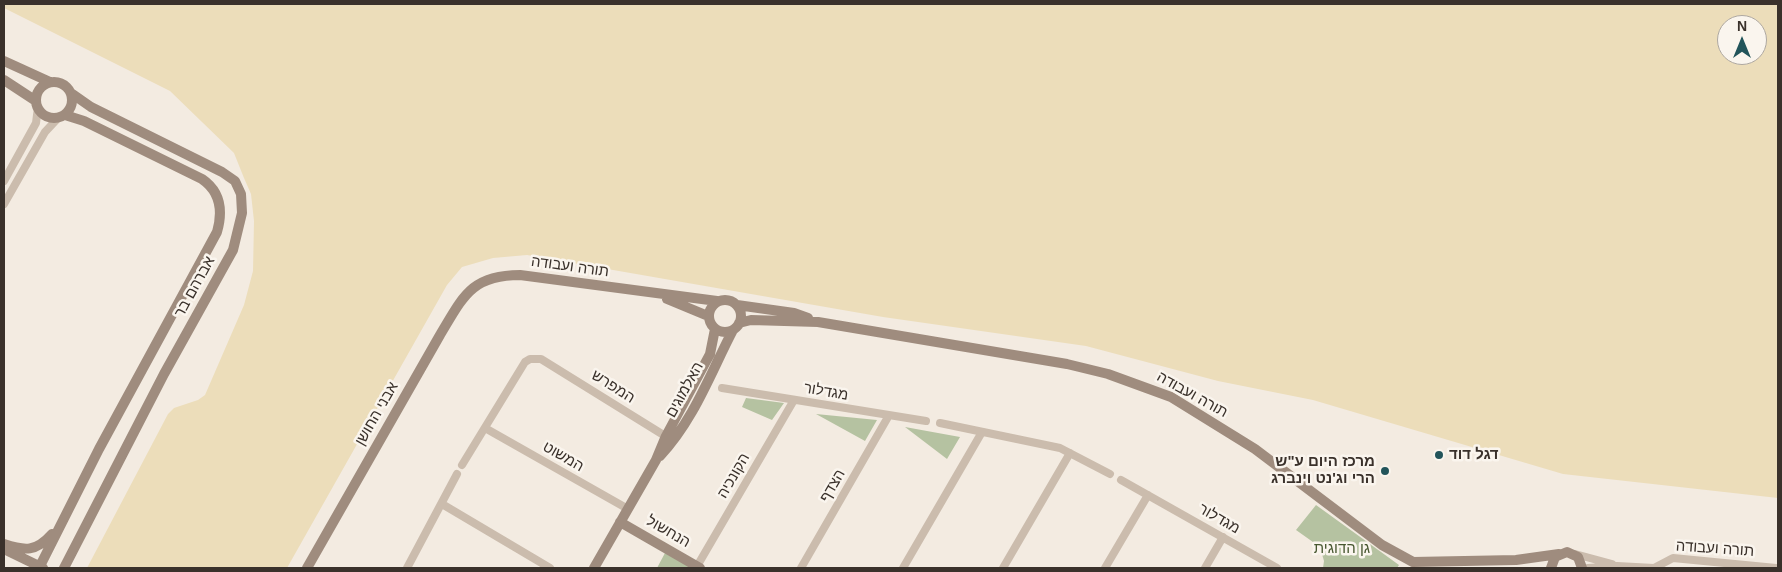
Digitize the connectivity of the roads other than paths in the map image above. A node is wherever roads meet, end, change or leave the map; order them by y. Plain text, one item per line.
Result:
1 (4, 61) edge
2 (4, 80) edge
3 (50, 82) junction
4 (71, 93) junction
5 (37, 104) junction
6 (62, 116) junction
7 (4, 181) edge
8 (4, 204) edge
9 (482, 282) joint
10 (654, 294) junction
11 (717, 301) junction
12 (737, 305) junction
13 (708, 316) junction
14 (818, 322) junction
15 (736, 326) junction
16 (715, 329) junction
17 (722, 388) dead end
18 (794, 400) junction
19 (888, 417) junction
20 (926, 421) dead end
21 (940, 423) dead end
22 (486, 428) junction
23 (982, 432) junction
24 (670, 439) junction
25 (1070, 452) junction
26 (462, 465) dead end
27 (458, 474) dead end
28 (1110, 474) dead end
29 (1121, 480) dead end
30 (1148, 494) junction
31 (442, 504) junction
32 (628, 509) junction
33 (62, 522) junction
34 (620, 522) junction
35 (1223, 537) junction
36 (4, 544) edge
37 (4, 549) edge
38 (1559, 554) junction
39 (1575, 554) junction
40 (1516, 560) junction
41 (1411, 565) edge
42 (1617, 566) junction
43 (41, 567) edge
44 (1551, 567) edge
45 (64, 568) edge
46 (307, 568) edge
47 (406, 568) edge
48 (550, 568) edge
49 (594, 568) edge
50 (698, 568) edge
51 (801, 568) edge
52 (903, 568) edge
53 (1004, 568) edge
54 (1105, 568) edge
55 (1205, 568) edge
56 (1277, 568) edge
57 (1582, 568) edge
58 (1588, 568) edge
59 (1654, 568) edge
60 (1776, 568) edge

1 - 3 street
2 - 5 street
3 - 4 street
3 - 5 street
4 - 6 street
4 - 45 street, אברהם בר
5 - 6 street
5 - 7 street
6 - 8 street
6 - 33 street, אברהם בר
9 - 10 street, תורה ועבודה
9 - 46 street, אבני החושן
10 - 11 street, תורה ועבודה
10 - 13 street, תורה ועבודה
11 - 12 street
11 - 13 street
12 - 14 street, תורה ועבודה
12 - 15 street
13 - 16 street
14 - 15 street, תורה ועבודה
14 - 41 street, תורה ועבודה
15 - 16 street
15 - 24 street, האלמוגים
16 - 24 street, האלמוגים
17 - 18 street, מגדלור
18 - 19 street, מגדלור
18 - 50 street, הקונכיה
19 - 20 street, מגדלור
19 - 51 street, הצדף
21 - 23 street
22 - 24 street, המפרש
22 - 26 street
22 - 32 street, המשוט
23 - 25 street
23 - 52 street
24 - 32 street, האלמוגים
25 - 28 street
25 - 53 street
27 - 31 street
29 - 30 street, מגדלור
30 - 35 street, מגדלור
30 - 54 street
31 - 47 street
31 - 48 street
32 - 34 street, האלמוגים
33 - 36 street
33 - 43 street, אברהם בר
34 - 49 street, האלמוגים
34 - 50 street, הנחשול
35 - 55 street
35 - 56 street, מגדלור
37 - 43 street
38 - 39 street, תורה ועבודה
38 - 40 street, תורה ועבודה
38 - 44 street
39 - 42 street, תורה ועבודה
39 - 57 street
40 - 41 street, תורה ועבודה
40 - 44 street, תורה ועבודה
42 - 58 street, תורה ועבודה
42 - 59 street, תורה ועבודה
59 - 60 street, תורה ועבודה

